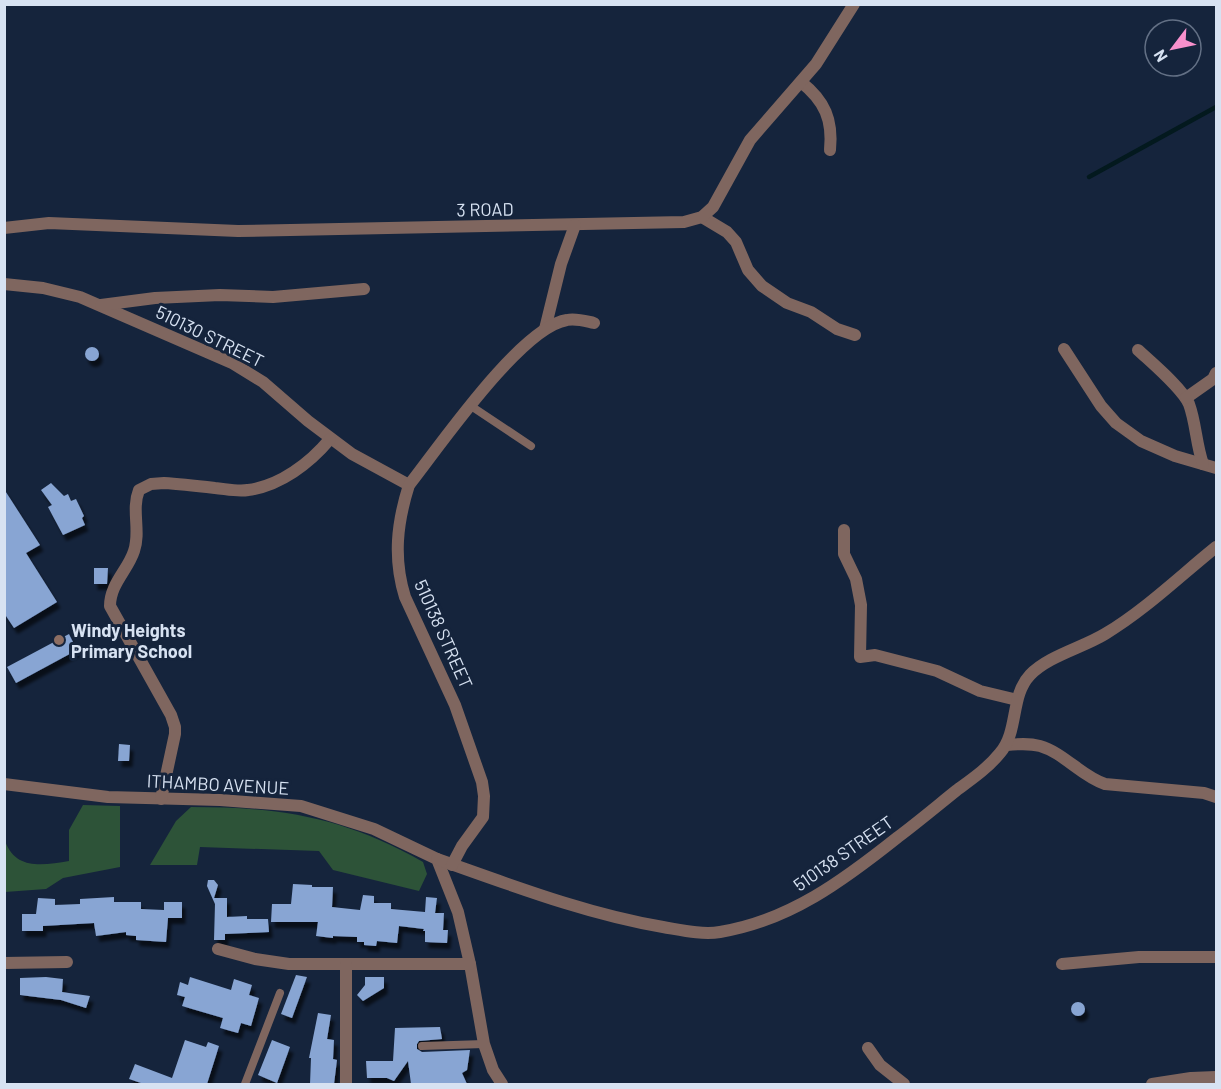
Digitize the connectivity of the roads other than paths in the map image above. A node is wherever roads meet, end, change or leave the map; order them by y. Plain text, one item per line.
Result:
1 (854, 4) edge
2 (801, 82) junction
3 (830, 150) dead end
4 (702, 217) junction
5 (574, 225) junction
6 (4, 228) edge
7 (4, 285) edge
8 (364, 289) dead end
9 (101, 305) junction
10 (594, 323) dead end
11 (545, 329) junction
12 (855, 335) dead end
13 (1064, 349) dead end
14 (1138, 350) dead end
15 (1216, 373) edge
16 (1186, 398) junction
17 (471, 406) junction
18 (330, 439) junction
19 (531, 446) dead end
20 (1203, 464) junction
21 (1216, 468) edge
22 (409, 485) junction
23 (844, 530) dead end
24 (1216, 547) edge
25 (1017, 700) junction
26 (1006, 745) junction
27 (4, 784) edge
28 (1216, 797) edge
29 (161, 799) junction
30 (437, 859) junction
31 (452, 865) junction
32 (218, 949) dead end
33 (1216, 957) edge
34 (67, 962) dead end
35 (4, 963) edge
36 (346, 964) junction
37 (470, 964) junction
38 (1062, 964) dead end
39 (280, 993) dead end
40 (484, 1044) junction
41 (422, 1046) dead end
42 (867, 1048) dead end
43 (1216, 1077) edge
44 (244, 1084) edge
45 (346, 1084) edge
46 (502, 1084) edge
47 (904, 1084) edge
48 (1152, 1084) edge

1 - 2 street
2 - 3 street
2 - 4 street
4 - 5 street, 3 ROAD
4 - 12 street
5 - 6 street, 3 ROAD
5 - 11 street
7 - 9 street, 510130 STREET
8 - 9 street
9 - 18 street, 510130 STREET
10 - 11 street, 510138 STREET
11 - 17 street, 510138 STREET
13 - 20 street
14 - 16 street
15 - 16 street
16 - 20 street
17 - 19 lane
17 - 22 street, 510138 STREET
18 - 22 street, 510130 STREET
18 - 29 street
20 - 21 street
22 - 31 street, 510138 STREET
23 - 25 street
24 - 25 street, 510138 STREET
25 - 26 street, 510138 STREET
26 - 28 street
26 - 31 street, 510138 STREET
27 - 29 street, ITHAMBO AVENUE
29 - 30 street, ITHAMBO AVENUE
30 - 31 street, ITHAMBO AVENUE
30 - 37 street
32 - 36 street
33 - 38 street
34 - 35 street
36 - 37 street
36 - 45 street
37 - 40 street
39 - 44 lane
40 - 41 lane
40 - 46 street
42 - 47 street
43 - 48 street

